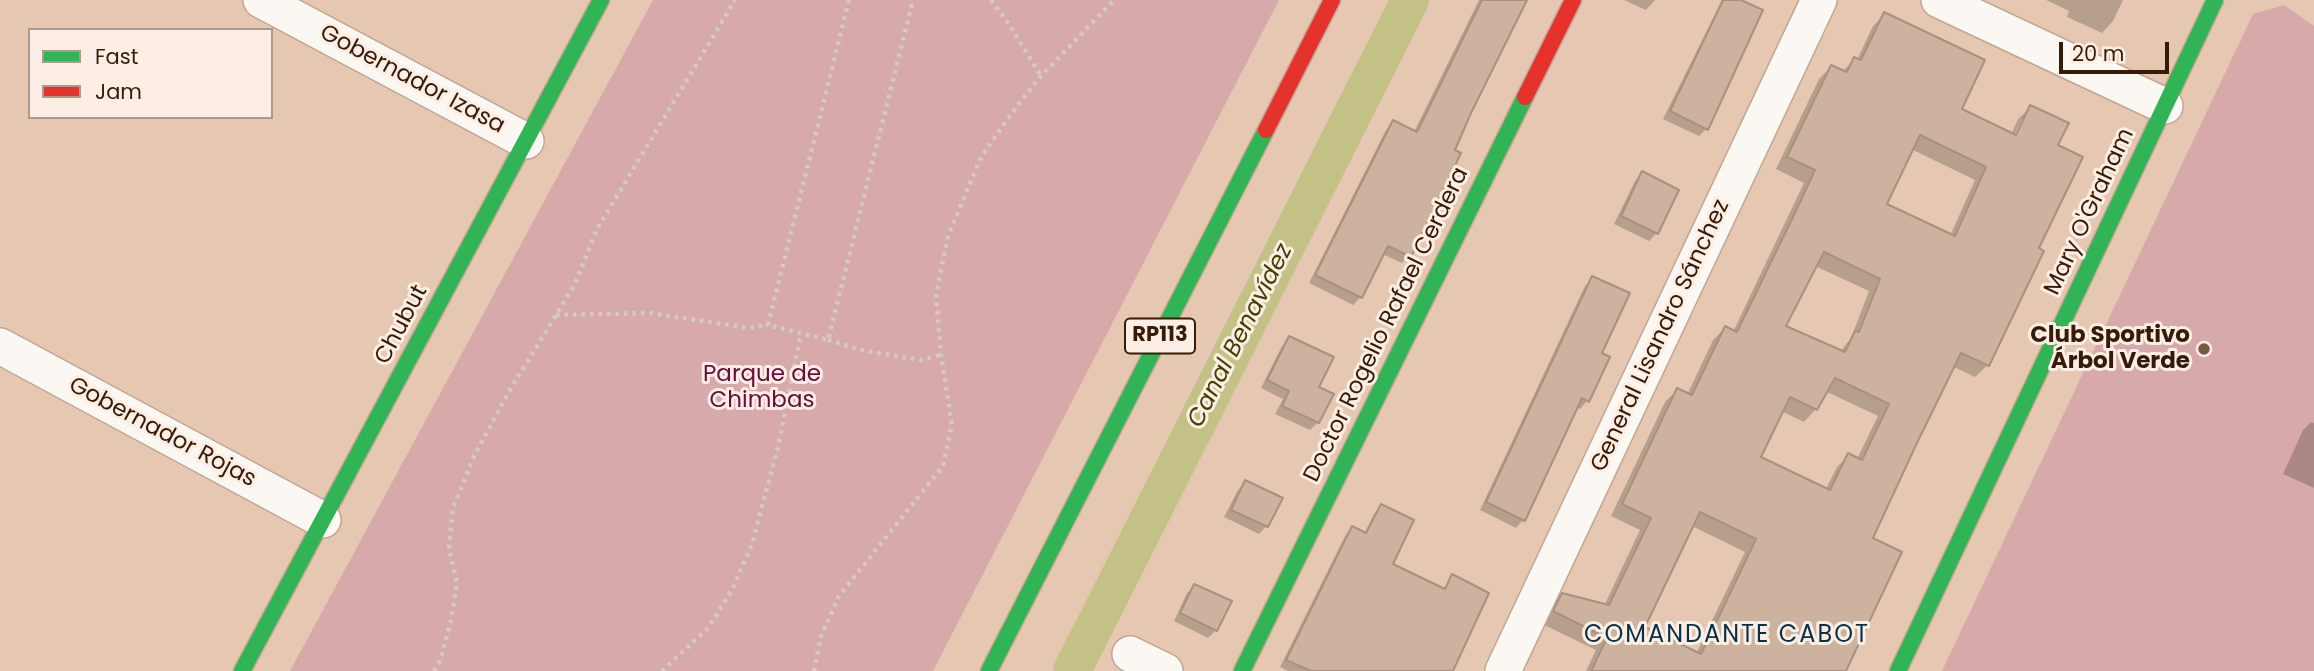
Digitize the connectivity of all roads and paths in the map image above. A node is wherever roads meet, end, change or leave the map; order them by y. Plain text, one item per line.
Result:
1 (261, 0) edge
2 (601, 0) edge
3 (735, 0) edge
4 (849, 0) edge
5 (913, 0) edge
6 (991, 0) edge
7 (1114, 0) edge
8 (1332, 0) edge
9 (1573, 0) edge
10 (1819, 0) edge
11 (1939, 0) edge
12 (2215, 0) edge
13 (1041, 76) junction
14 (2165, 106) junction
15 (526, 141) junction
16 (556, 315) junction
17 (768, 325) junction
18 (801, 334) junction
19 (828, 340) junction
20 (0, 346) edge
21 (941, 355) junction
22 (323, 520) junction
23 (1130, 654) dead end
24 (242, 671) edge
25 (434, 671) edge
26 (662, 671) edge
27 (814, 671) edge
28 (989, 671) edge
29 (1165, 671) edge
30 (1242, 671) edge
31 (1503, 671) edge
32 (1898, 671) edge

1 - 15 street, Gobernador Izasa
2 - 15 street, Chubut
3 - 16 path
4 - 17 path
5 - 19 path
6 - 13 path
7 - 13 path
8 - 28 street, RP113
9 - 30 street, Doctor Rogelio Rafael Cerdera
10 - 31 street, General Lisandro Sánchez
11 - 14 street
12 - 14 street, Mary O'Graham
13 - 21 path
14 - 32 street, Mary O'Graham
15 - 22 street, Chubut
16 - 17 path
16 - 25 path
17 - 18 path
18 - 19 path
18 - 26 path
19 - 21 path
20 - 22 street, Gobernador Rojas
21 - 27 path
22 - 24 street, Chubut
23 - 29 street

